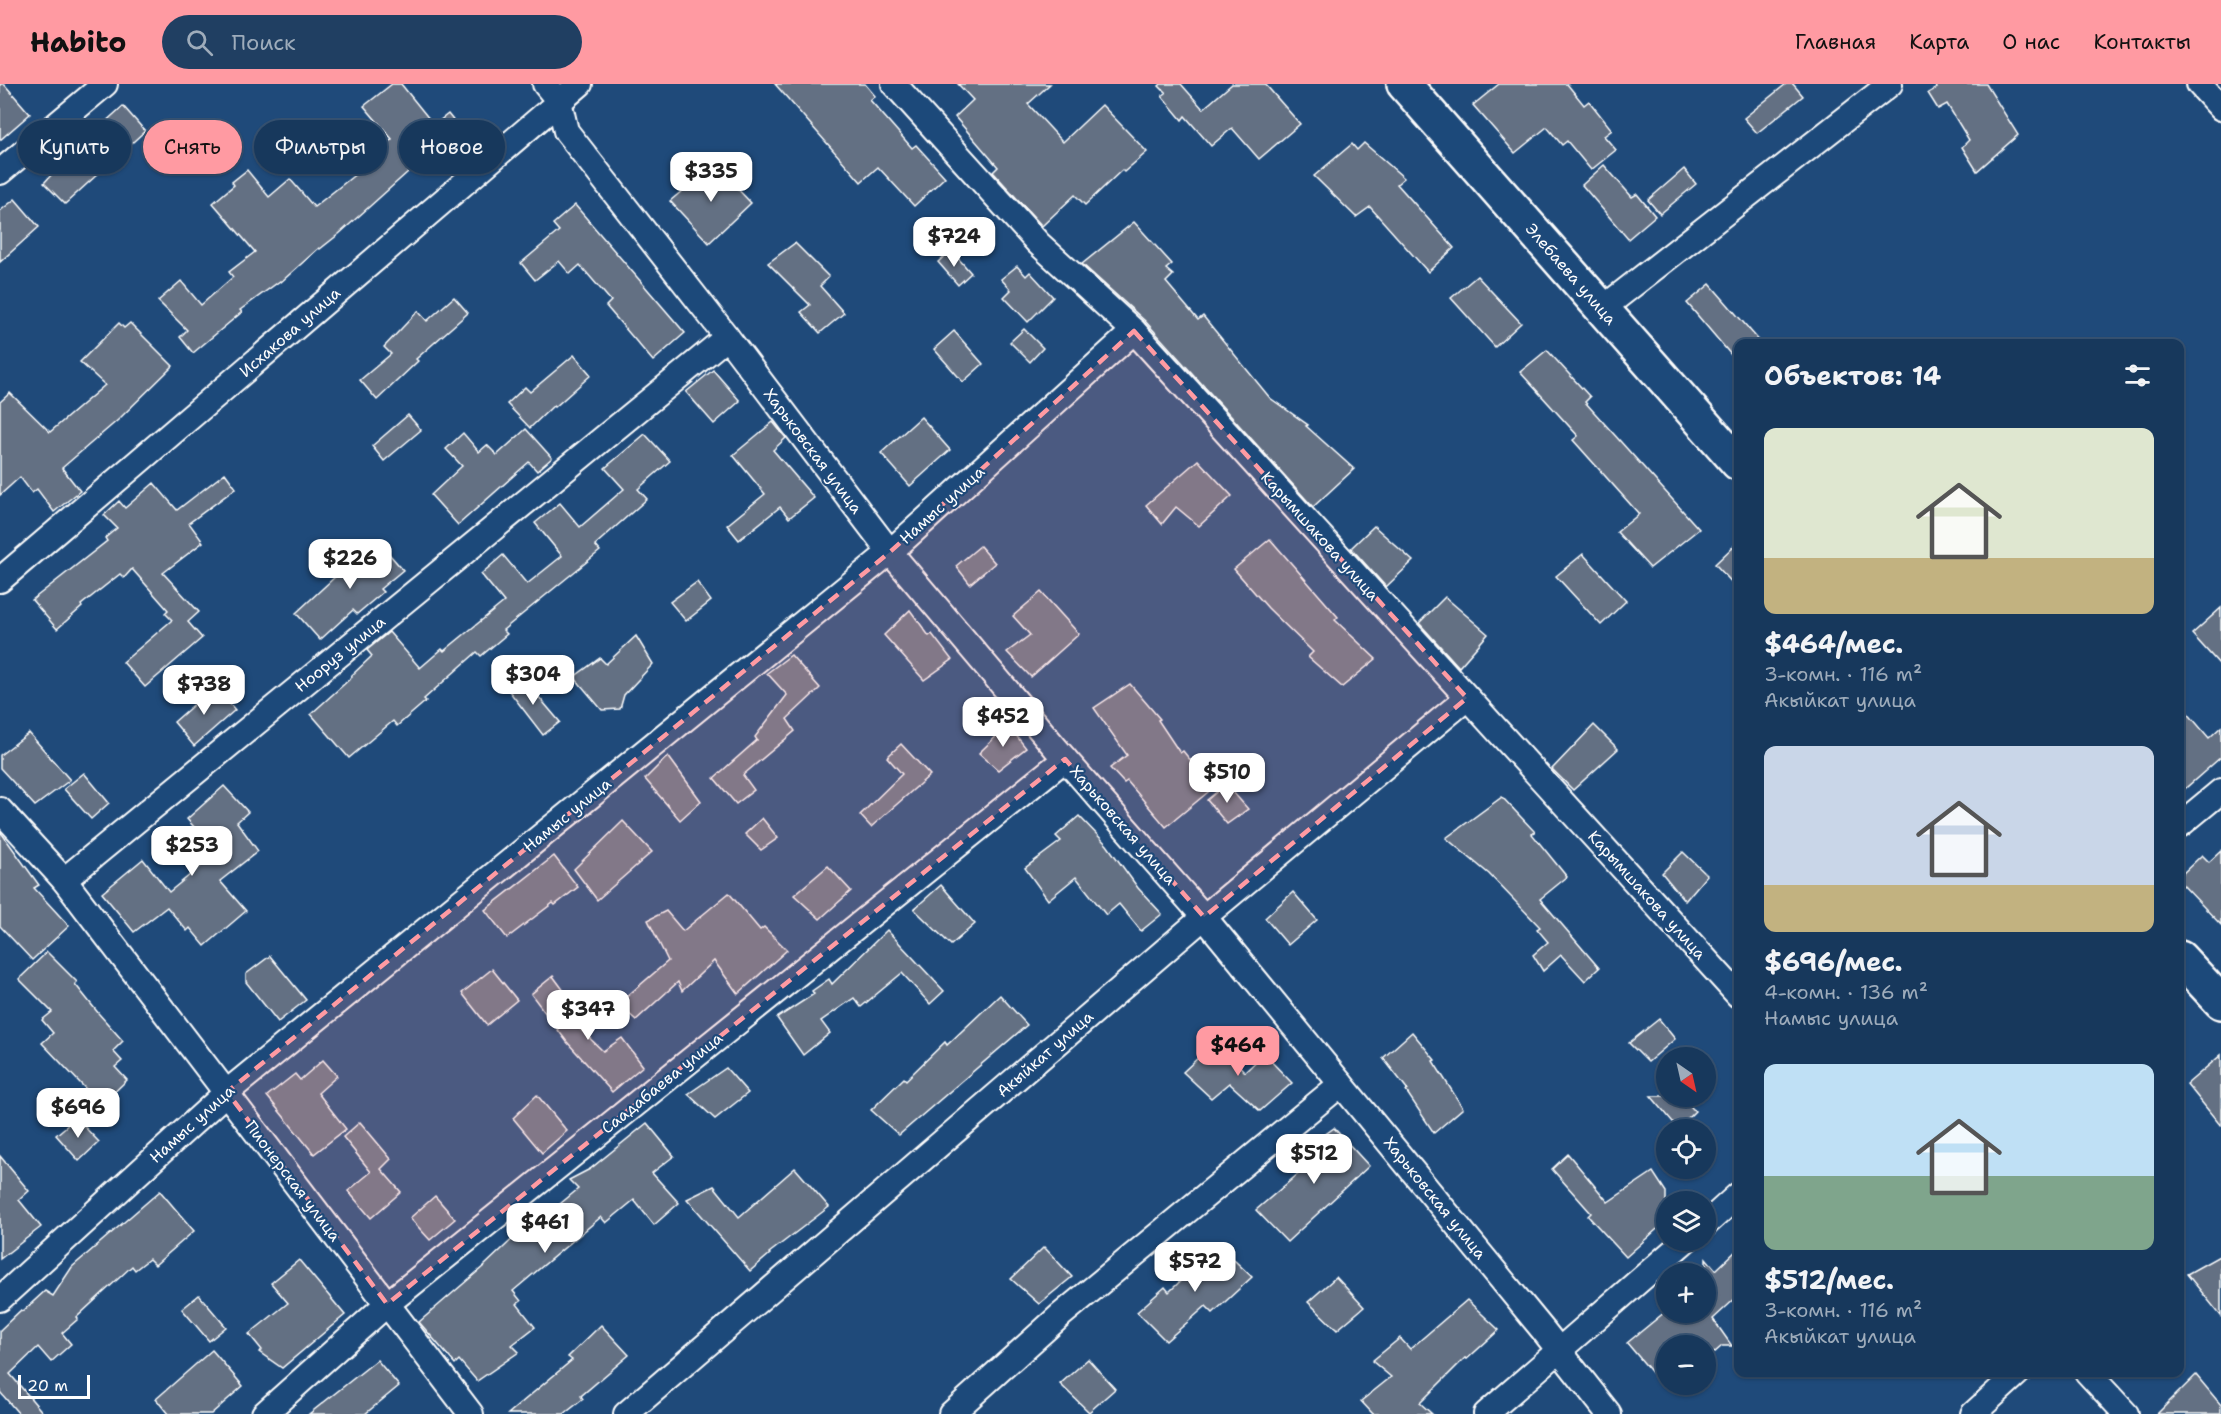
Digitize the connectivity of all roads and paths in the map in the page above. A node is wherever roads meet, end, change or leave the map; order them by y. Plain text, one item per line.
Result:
1 (105, 84) edge
2 (580, 84) edge
3 (894, 84) edge
4 (1404, 84) edge
5 (1890, 84) edge
6 (2199, 84) edge
7 (552, 93) edge
8 (2221, 108) edge
9 (0, 172) edge
10 (1602, 309) junction
11 (1134, 331) junction
12 (727, 337) junction
13 (1734, 458) edge
14 (890, 552) junction
15 (0, 580) edge
16 (1467, 698) junction
17 (1065, 759) junction
18 (2221, 791) edge
19 (0, 810) edge
20 (2184, 822) edge
21 (64, 880) junction
22 (1204, 917) junction
23 (2184, 962) edge
24 (1734, 991) edge
25 (2221, 1002) edge
26 (1341, 1084) junction
27 (227, 1092) junction
28 (1734, 1199) edge
29 (1716, 1215) edge
30 (1673, 1251) edge
31 (0, 1299) edge
32 (387, 1304) junction
33 (1560, 1350) junction
34 (2014, 1377) edge
35 (2092, 1377) edge
36 (264, 1414) edge
37 (471, 1414) edge
38 (626, 1414) edge
39 (951, 1414) edge
40 (1486, 1414) edge
41 (1609, 1414) edge
42 (1973, 1414) edge
43 (2126, 1414) edge

1 - 9 street
2 - 7 street, Исхакова улица
3 - 11 street, Карымшакова улица
4 - 10 street, Элебаева улица
5 - 10 street
6 - 8 street
7 - 12 street, Харьковская улица
7 - 15 street, Исхакова улица
10 - 13 street, Элебаева улица
11 - 14 street, Намыс улица
11 - 16 street, Карымшакова улица
12 - 14 street, Харьковская улица
12 - 21 street, Нооруз улица
14 - 17 street, Харьковская улица
14 - 27 street, Намыс улица
16 - 22 street, Акыйкат улица
16 - 24 street, Карымшакова улица
17 - 22 street, Харьковская улица
17 - 32 street, Саадабаева улица
18 - 20 street
19 - 21 street, Пионерская улица
21 - 27 street, Пионерская улица
22 - 26 street, Харьковская улица
22 - 38 street, Акыйкат улица
23 - 25 street
26 - 33 street, Харьковская улица
26 - 39 street
27 - 31 street, Намыс улица
27 - 32 street, Пионерская улица
28 - 29 street
30 - 33 street
32 - 36 street, Саадабаева улица
32 - 37 street, Пионерская улица
33 - 40 street
33 - 41 street, Харьковская улица
34 - 42 street
35 - 43 street

